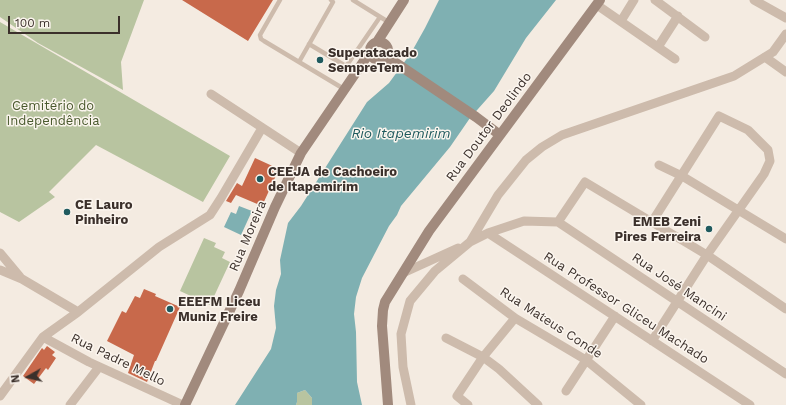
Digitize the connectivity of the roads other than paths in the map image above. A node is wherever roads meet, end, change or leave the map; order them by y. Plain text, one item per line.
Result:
1 (280, 0) edge
2 (331, 0) edge
3 (354, 0) edge
4 (404, 0) edge
5 (634, 0) edge
6 (655, 0) edge
7 (754, 0) edge
8 (598, 3) edge
9 (678, 16) junction
10 (380, 17) junction
11 (786, 18) edge
12 (621, 21) junction
13 (388, 24) junction
14 (786, 34) edge
15 (705, 38) dead end
16 (309, 44) junction
17 (658, 48) junction
18 (384, 55) junction
19 (765, 58) junction
20 (674, 59) dead end
21 (299, 62) junction
22 (786, 72) edge
23 (344, 89) junction
24 (211, 94) dead end
25 (262, 128) junction
26 (500, 135) junction
27 (301, 153) junction
28 (659, 165) dead end
29 (682, 176) junction
30 (739, 210) junction
31 (558, 222) junction
32 (652, 222) junction
33 (488, 233) junction
34 (786, 239) edge
35 (470, 242) junction
36 (0, 254) edge
37 (707, 255) junction
38 (0, 270) edge
39 (403, 273) junction
40 (22, 279) junction
41 (463, 279) dead end
42 (678, 302) junction
43 (786, 309) edge
44 (78, 312) junction
45 (615, 316) junction
46 (515, 318) junction
47 (43, 336) junction
48 (446, 338) dead end
49 (652, 341) junction
50 (483, 356) junction
51 (586, 360) junction
52 (99, 367) junction
53 (786, 374) edge
54 (566, 391) dead end
55 (0, 396) edge
56 (70, 405) edge
57 (184, 405) edge
58 (388, 405) edge
59 (411, 405) edge
60 (468, 405) edge
61 (538, 405) edge
62 (641, 405) edge
63 (750, 405) edge

1 - 21 lane
2 - 16 lane
3 - 10 lane
4 - 13 street
5 - 12 street
6 - 9 street
7 - 11 street
8 - 12 street
8 - 26 street, Rua Doutor Deolindo
9 - 15 street
9 - 17 street
10 - 13 lane
10 - 16 lane
12 - 17 street
13 - 18 street
14 - 19 street
16 - 21 lane
17 - 20 street
18 - 23 street, Rua Moreira
18 - 26 street
19 - 22 street
19 - 35 street
21 - 23 lane
23 - 27 street, Rua Moreira
24 - 25 street
25 - 27 street
25 - 44 street
26 - 39 street, Rua Doutor Deolindo
27 - 57 street, Rua Moreira
28 - 29 street
29 - 30 street
29 - 30 street
29 - 32 street
30 - 34 street
30 - 37 street
31 - 32 street
31 - 33 street
31 - 42 street, Rua José Mancini
32 - 37 street
33 - 35 street
33 - 45 street, Rua Professor Gliceu Machado
35 - 39 street
35 - 59 street
36 - 40 street
37 - 42 street
37 - 43 street
38 - 40 street
39 - 58 street, Rua Doutor Deolindo
40 - 44 street
41 - 46 street, Rua Mateus Conde
42 - 49 street
42 - 53 street, Rua José Mancini
44 - 47 street
45 - 49 street, Rua Professor Gliceu Machado
45 - 51 street
46 - 50 street
46 - 51 street, Rua Mateus Conde
47 - 52 street, Rua Padre Mello
47 - 55 street
48 - 50 street
49 - 63 street, Rua Professor Gliceu Machado
50 - 60 street
50 - 61 street
51 - 54 street
51 - 62 street, Rua Mateus Conde
52 - 56 street
52 - 57 street, Rua Padre Mello

